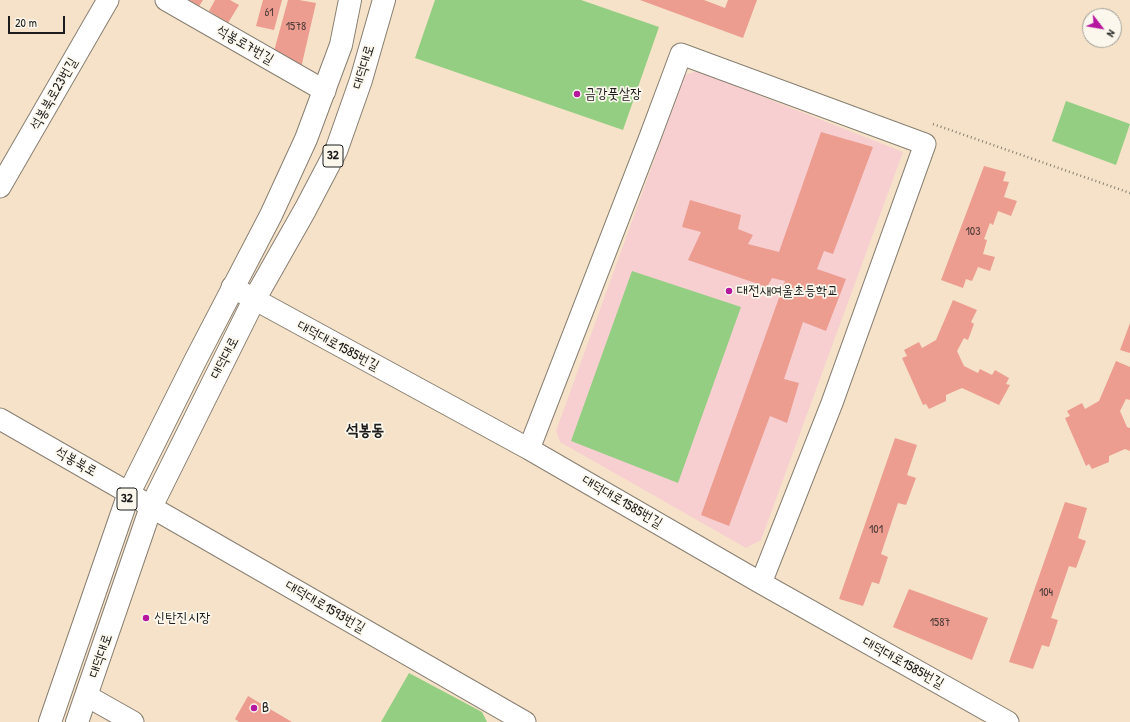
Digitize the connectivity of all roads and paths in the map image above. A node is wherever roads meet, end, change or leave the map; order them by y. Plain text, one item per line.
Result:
1 (108, 0) edge
2 (166, 0) edge
3 (350, 0) edge
4 (384, 0) edge
5 (325, 90) junction
6 (933, 124) dead end
7 (6, 162) edge
8 (0, 187) edge
9 (1130, 193) edge
10 (232, 287) junction
11 (254, 300) junction
12 (0, 419) edge
13 (529, 449) junction
14 (129, 493) junction
15 (150, 507) junction
16 (761, 583) junction
17 (87, 696) junction
18 (495, 715) edge
19 (50, 722) edge
20 (78, 722) edge
21 (133, 722) edge
22 (525, 722) edge
23 (1008, 722) edge

1 - 7 street, 석봉북로23번길
2 - 5 street, 석봉로7번길
3 - 5 main road, 대덕대로 / 32
4 - 11 main road, 대덕대로 / 32
5 - 10 main road, 대덕대로 / 32
6 - 9 path
7 - 8 street, 석봉북로23번길
10 - 11 street, 대덕대로1585번길
10 - 14 main road, 대덕대로 / 32
11 - 13 street, 대덕대로1585번길
11 - 15 main road, 대덕대로 / 32
12 - 14 street, 석봉북로
13 - 16 street, 대덕대로1585번길
13 - 16 street
14 - 15 street, 석봉북로
14 - 19 main road, 대덕대로 / 32
15 - 17 main road, 대덕대로 / 32
15 - 18 street, 대덕대로1593번길
16 - 23 street, 대덕대로1585번길
17 - 20 main road, 대덕대로 / 32
17 - 21 street
18 - 22 street, 대덕대로1593번길

